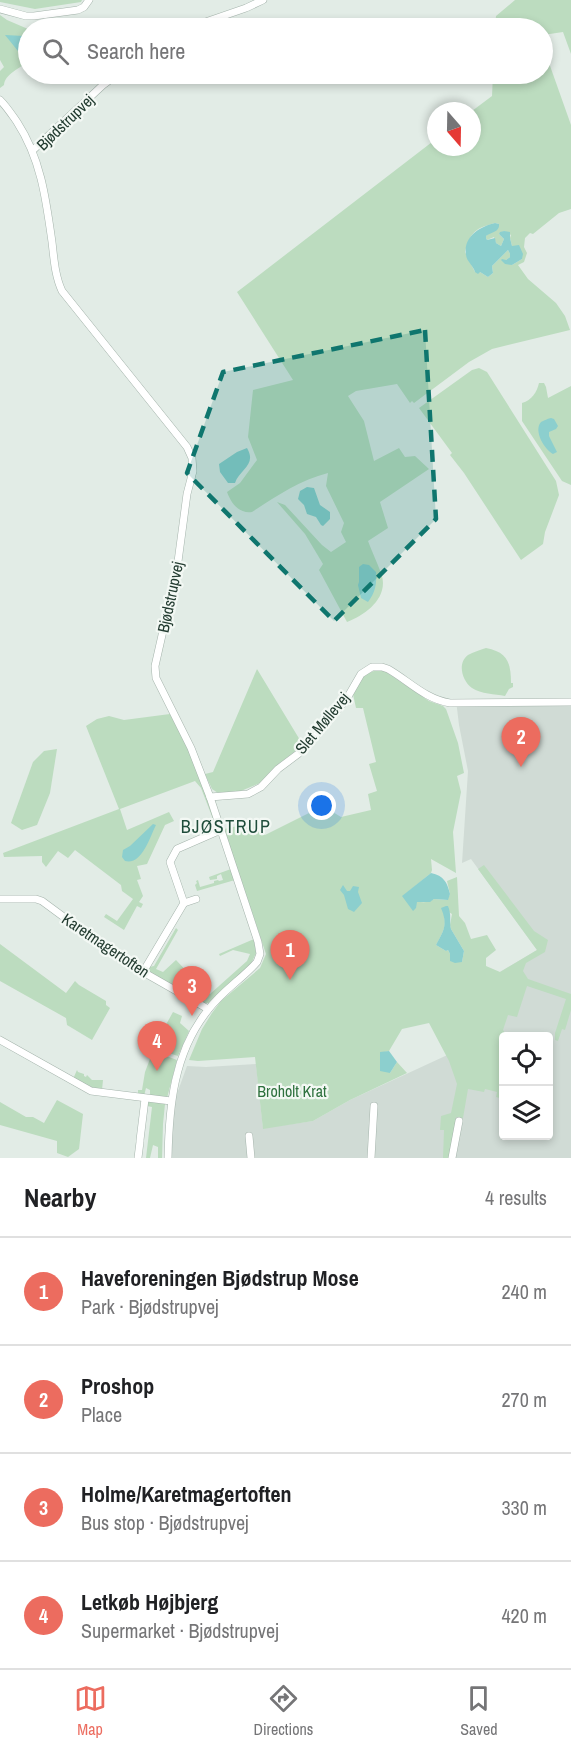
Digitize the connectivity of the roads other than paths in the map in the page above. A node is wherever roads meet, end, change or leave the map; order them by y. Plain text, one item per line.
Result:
1 (89, 0) edge
2 (263, 0) edge
3 (0, 9) edge
4 (218, 18) edge
5 (104, 84) edge
6 (0, 100) edge
7 (33, 150) junction
8 (571, 702) edge
9 (210, 797) junction
10 (216, 832) dead end
11 (0, 899) edge
12 (196, 899) dead end
13 (184, 903) junction
14 (143, 972) junction
15 (208, 1009) junction
16 (0, 1040) edge
17 (146, 1098) junction
18 (171, 1101) junction
19 (374, 1106) dead end
20 (459, 1120) dead end
21 (249, 1136) dead end
22 (138, 1158) edge
23 (168, 1158) edge
24 (251, 1158) edge
25 (371, 1158) edge
26 (452, 1158) edge

1 - 3 street
2 - 4 street
5 - 7 street, Bjødstrupvej
6 - 7 street
7 - 9 street, Bjødstrupvej
8 - 9 street, Slet Møllevej
9 - 15 street, Bjødstrupvej
10 - 13 street
11 - 14 street, Karetmagertoften
12 - 13 street
13 - 14 street
14 - 15 street, Karetmagertoften
15 - 18 street, Bjødstrupvej
16 - 17 street
17 - 18 street
17 - 22 street
18 - 23 street, Bjødstrupvej
19 - 25 street
20 - 26 street
21 - 24 street

